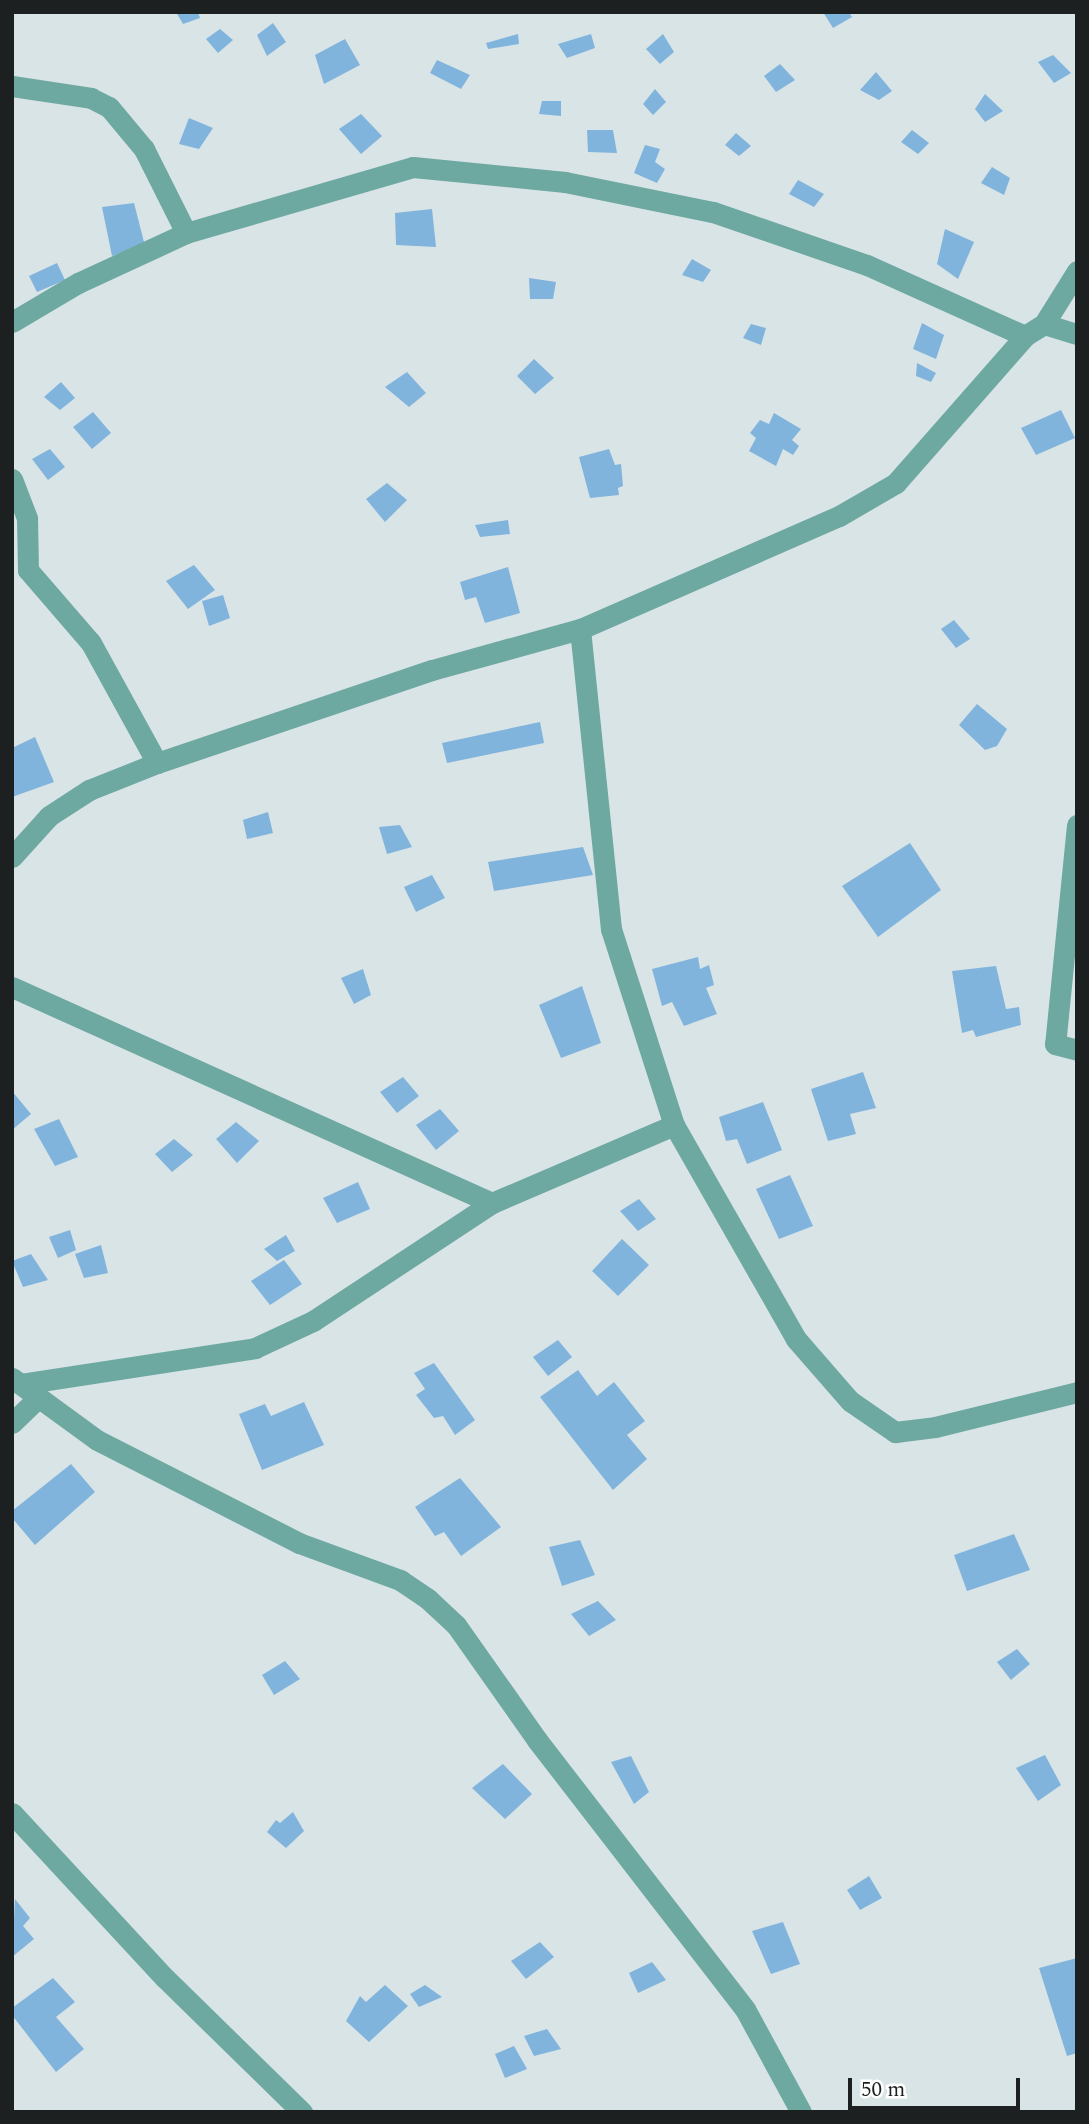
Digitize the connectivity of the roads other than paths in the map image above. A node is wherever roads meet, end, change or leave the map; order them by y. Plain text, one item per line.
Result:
1 (12, 86) edge
2 (186, 233) junction
3 (1077, 271) edge
4 (12, 322) edge
5 (1044, 324) junction
6 (1077, 334) edge
7 (1026, 336) junction
8 (12, 479) edge
9 (580, 629) junction
10 (157, 763) junction
11 (1077, 825) edge
12 (12, 857) edge
13 (12, 987) edge
14 (1077, 1050) edge
15 (674, 1125) junction
16 (492, 1203) junction
17 (16, 1381) edge
18 (1077, 1392) edge
19 (38, 1398) junction
20 (12, 1423) edge
21 (12, 1814) edge
22 (302, 2112) edge
23 (801, 2112) edge

1 - 2 street
2 - 4 street
2 - 7 street
3 - 5 street
5 - 6 street
5 - 7 street
7 - 9 street
8 - 10 street
9 - 10 street
9 - 15 street
10 - 12 street
11 - 14 street
13 - 16 street
15 - 16 street
15 - 18 street
16 - 17 street
17 - 19 street
19 - 20 street
19 - 23 street
21 - 22 street

